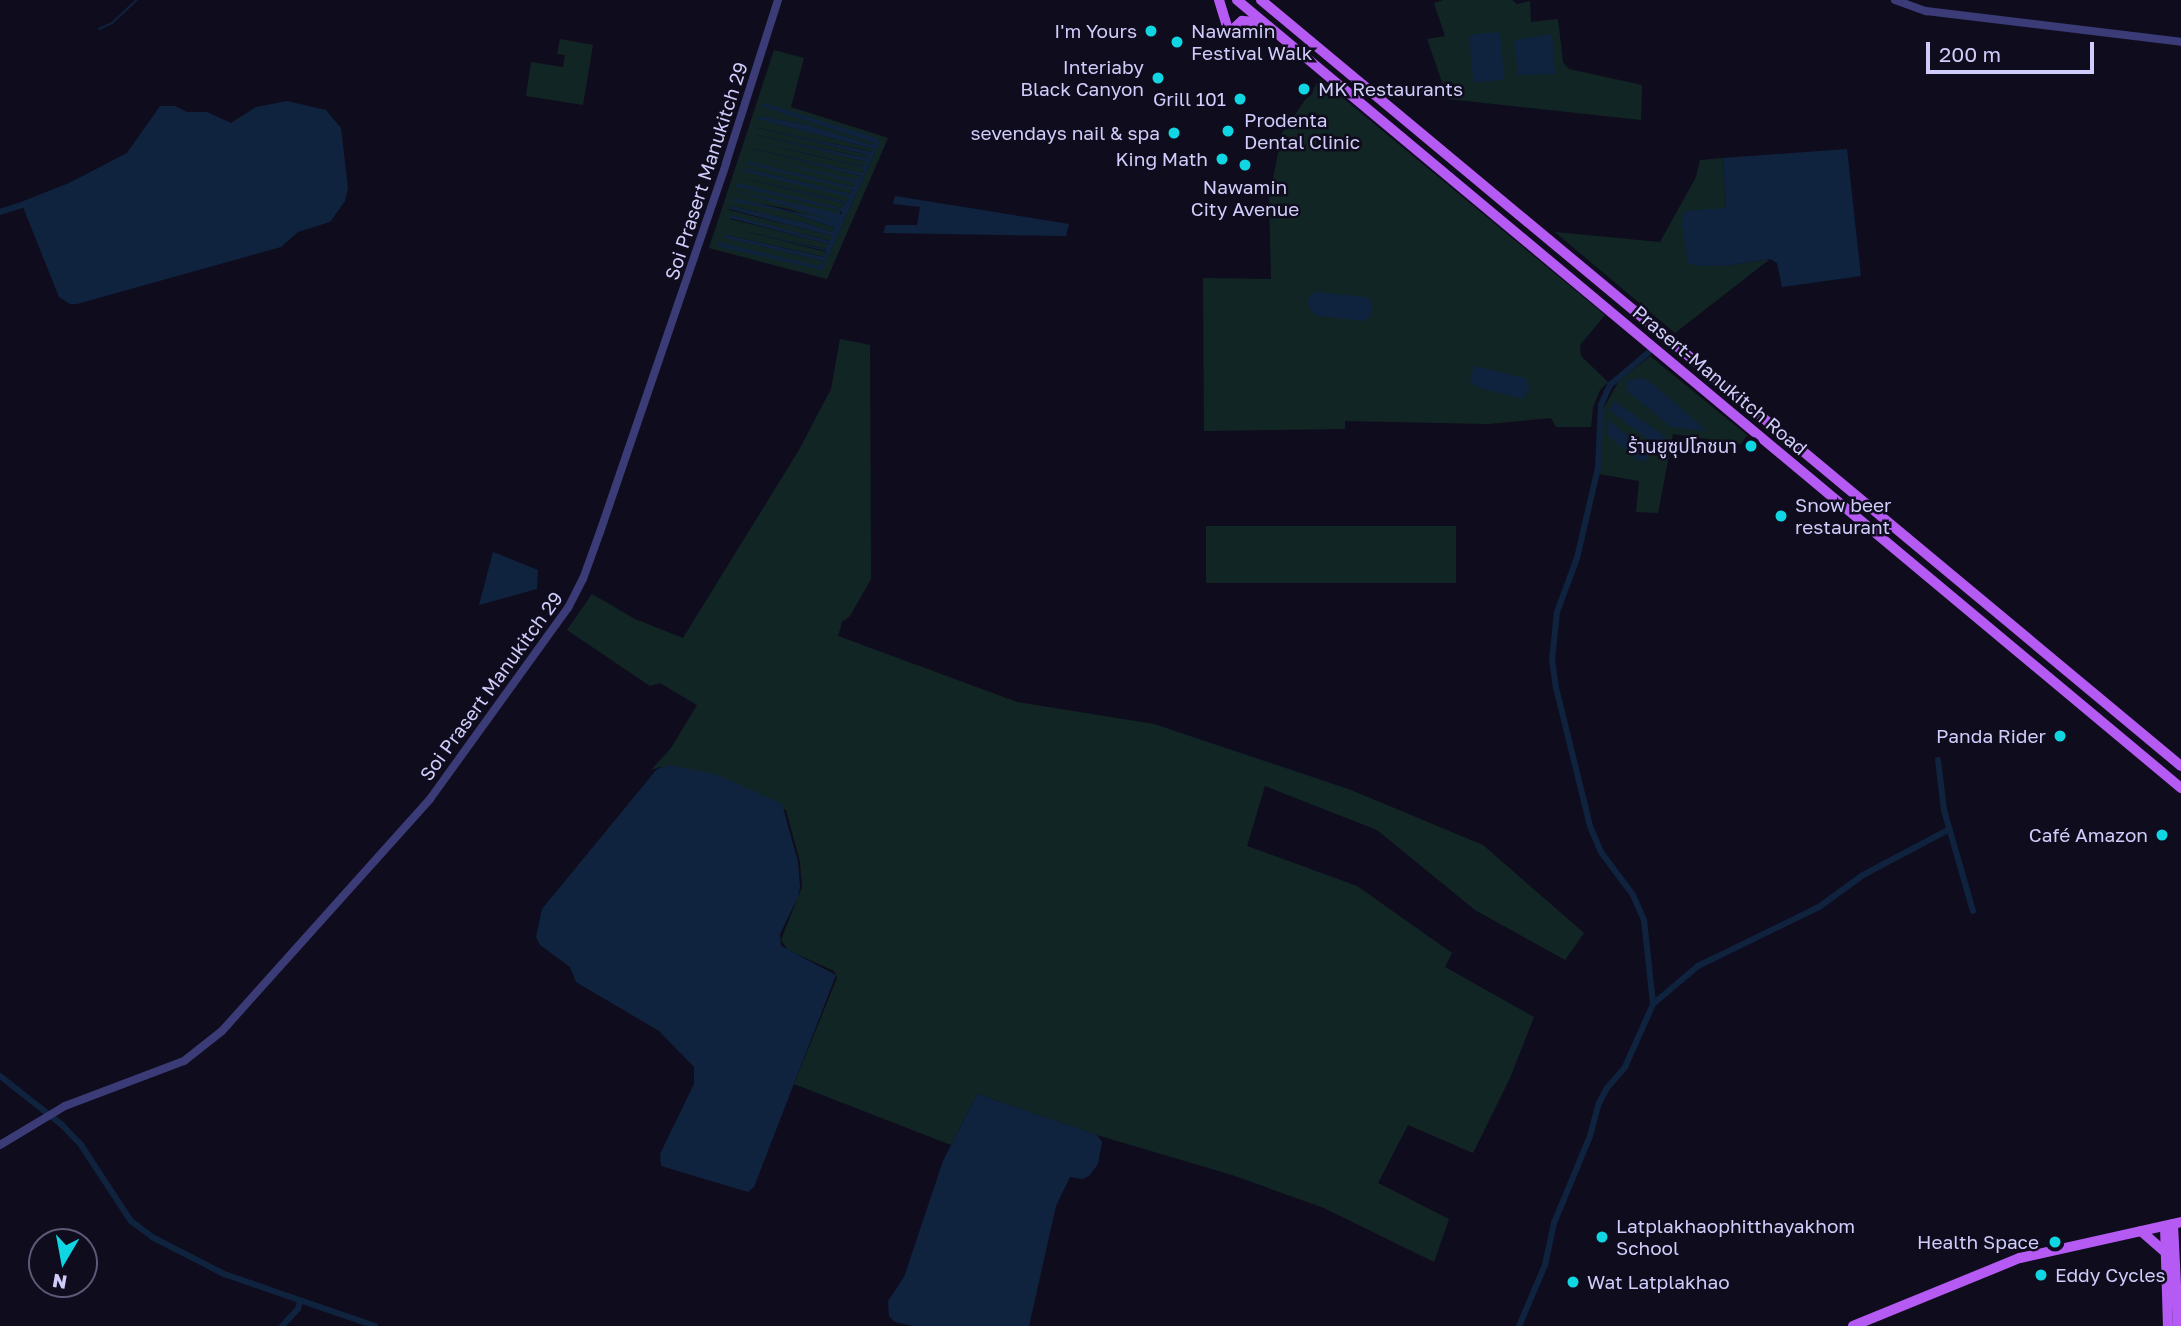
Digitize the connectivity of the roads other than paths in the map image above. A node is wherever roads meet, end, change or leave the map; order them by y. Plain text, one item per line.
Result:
1 (778, 0) edge
2 (1219, 0) edge
3 (1237, 0) edge
4 (1261, 0) edge
5 (1895, 0) edge
6 (1272, 6) edge
7 (1262, 22) junction
8 (2181, 42) edge
9 (2181, 766) edge
10 (2181, 788) edge
11 (0, 1144) edge
12 (2175, 1225) edge
13 (2141, 1231) junction
14 (2171, 1252) junction
15 (1853, 1326) edge
16 (2168, 1326) edge
17 (2178, 1326) edge

1 - 11 street, Soi Prasert Manukitch 29
2 - 7 main road
3 - 7 main road, Prasert-Manukitch Road
4 - 6 main road, Prasert-Manukitch Road
5 - 8 street
6 - 9 main road, Prasert-Manukitch Road
7 - 10 main road, Prasert-Manukitch Road
12 - 13 main road
12 - 14 main road
13 - 14 main road
13 - 15 main road
14 - 16 main road
14 - 17 main road

